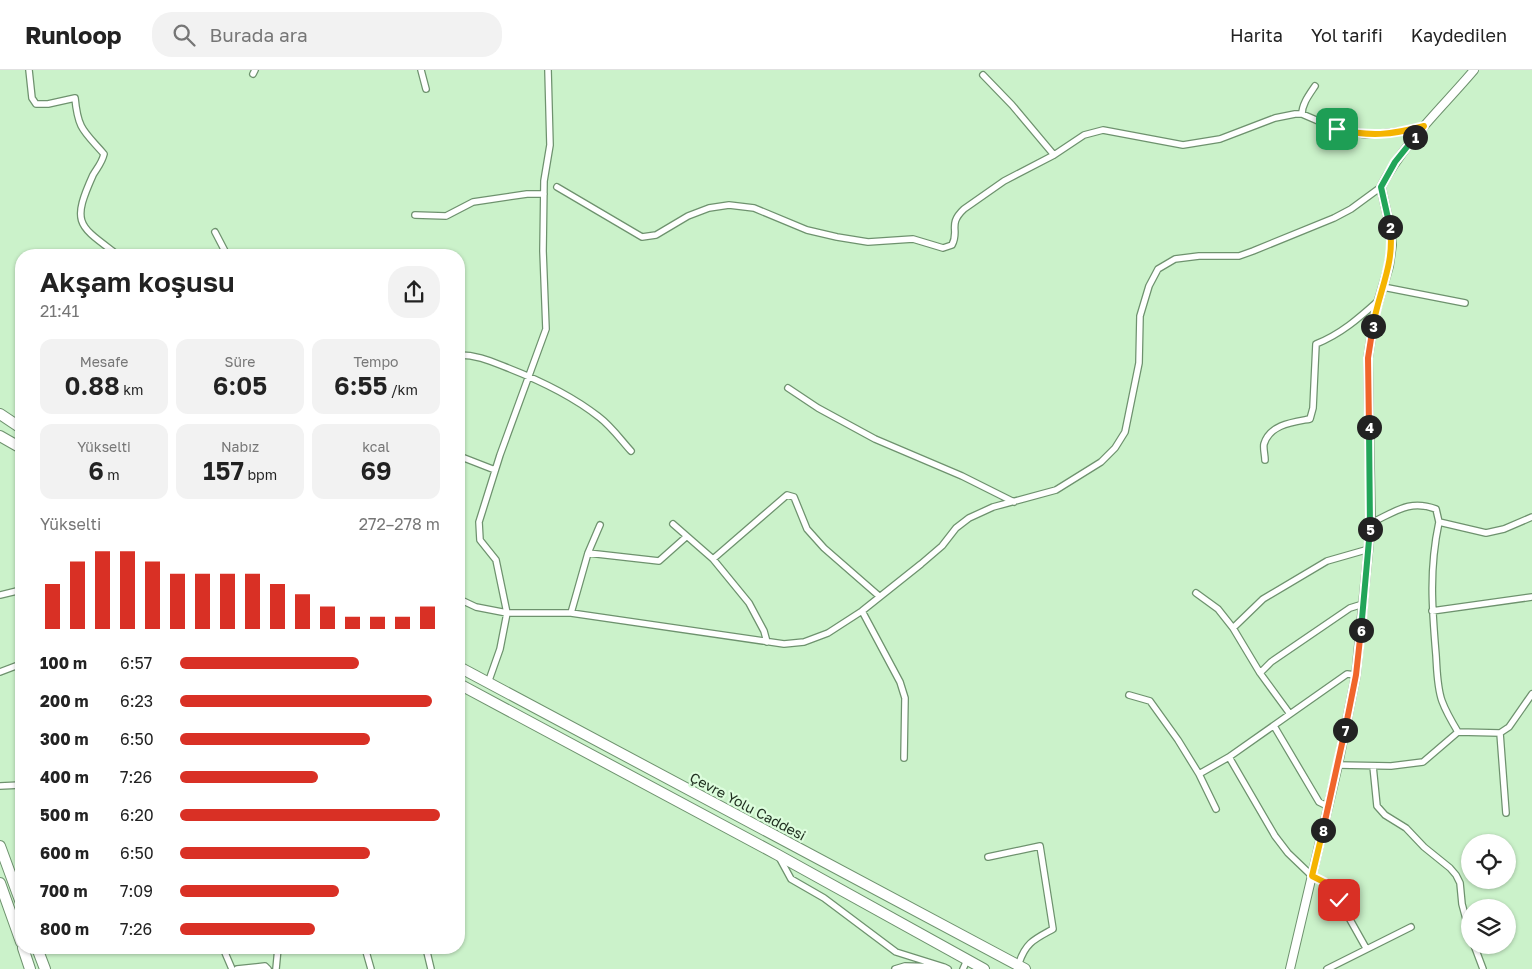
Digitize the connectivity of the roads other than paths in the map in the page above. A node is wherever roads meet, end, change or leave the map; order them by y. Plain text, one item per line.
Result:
1 (29, 70) edge
2 (420, 70) edge
3 (548, 70) edge
4 (1474, 70) edge
5 (983, 75) dead end
6 (1315, 86) dead end
7 (426, 88) dead end
8 (1302, 114) junction
9 (1424, 126) junction
10 (1054, 155) junction
11 (557, 187) dead end
12 (1381, 187) junction
13 (544, 194) junction
14 (415, 215) dead end
15 (215, 232) dead end
16 (110, 249) edge
17 (224, 249) edge
18 (1383, 287) junction
19 (1378, 301) junction
20 (1464, 303) dead end
21 (465, 355) edge
22 (529, 375) junction
23 (788, 388) dead end
24 (0, 416) edge
25 (15, 425) edge
26 (0, 438) edge
27 (15, 445) edge
28 (631, 451) dead end
29 (465, 458) edge
30 (1265, 460) dead end
31 (496, 470) junction
32 (1014, 502) junction
33 (1532, 517) edge
34 (1439, 522) junction
35 (1371, 523) junction
36 (673, 524) dead end
37 (600, 525) dead end
38 (686, 537) junction
39 (1368, 549) junction
40 (588, 552) junction
41 (713, 559) junction
42 (15, 591) edge
43 (0, 593) edge
44 (1196, 593) dead end
45 (879, 596) junction
46 (1532, 597) edge
47 (465, 602) edge
48 (1363, 604) junction
49 (862, 610) junction
50 (1432, 611) junction
51 (507, 612) junction
52 (571, 613) junction
53 (1233, 628) junction
54 (767, 642) junction
55 (15, 666) edge
56 (465, 670) edge
57 (0, 672) edge
58 (1260, 673) junction
59 (1356, 675) junction
60 (488, 683) junction
61 (465, 687) edge
62 (1532, 694) edge
63 (1129, 696) dead end
64 (1290, 714) junction
65 (1274, 726) junction
66 (1458, 732) junction
67 (1500, 733) junction
68 (1229, 757) junction
69 (904, 758) dead end
70 (1338, 766) junction
71 (1373, 766) junction
72 (1199, 774) junction
73 (15, 785) edge
74 (0, 786) edge
75 (1329, 807) junction
76 (1216, 809) dead end
77 (1506, 813) dead end
78 (0, 846) edge
79 (778, 855) junction
80 (988, 857) dead end
81 (1312, 876) junction
82 (0, 883) edge
83 (15, 886) edge
84 (3, 897) edge
85 (1462, 899) edge
86 (15, 927) edge
87 (1411, 927) dead end
88 (1366, 948) junction
89 (25, 954) edge
90 (40, 954) edge
91 (226, 954) edge
92 (277, 954) edge
93 (367, 954) edge
94 (427, 954) edge
95 (1478, 954) edge
96 (965, 964) edge
97 (1022, 966) edge
98 (946, 968) edge
99 (30, 969) edge
100 (45, 969) edge
101 (232, 969) edge
102 (237, 969) edge
103 (268, 969) edge
104 (276, 969) edge
105 (371, 969) edge
106 (431, 969) edge
107 (895, 969) edge
108 (982, 969) edge
109 (1035, 969) edge
110 (1290, 969) edge
111 (1327, 969) edge
112 (1484, 969) edge

1 - 16 street
2 - 7 street
3 - 13 street
4 - 9 street
5 - 10 street
6 - 8 street
8 - 9 street
8 - 10 street
9 - 12 street
10 - 11 street
12 - 18 street
12 - 32 street
13 - 14 street
13 - 22 street
15 - 17 street
18 - 19 street
18 - 20 street
19 - 30 street
19 - 35 street
21 - 22 street
22 - 28 street
22 - 31 street
23 - 32 street
24 - 25 highway
26 - 27 highway
29 - 31 street
31 - 51 street
32 - 45 street
33 - 34 street
34 - 35 street
34 - 50 street
35 - 39 street
36 - 38 street
37 - 40 street
38 - 40 street
38 - 41 street
39 - 48 street
39 - 53 street
40 - 52 street
41 - 45 street
41 - 54 street
42 - 43 street
44 - 53 street
45 - 49 street
46 - 50 street
47 - 51 street
48 - 58 street
48 - 59 street
49 - 54 street
49 - 69 street
50 - 66 street
51 - 52 street
51 - 60 street
52 - 54 street
53 - 58 street
55 - 57 street
56 - 60 highway, Çevre Yolu Caddesi
58 - 64 street
59 - 64 street
59 - 70 street
60 - 97 highway, Çevre Yolu Caddesi
61 - 79 highway
62 - 67 street
63 - 72 street
64 - 65 street
65 - 68 street
65 - 75 street
66 - 67 street
66 - 71 street
67 - 77 street
68 - 72 street
68 - 81 street
70 - 71 street
70 - 75 street
71 - 85 street
72 - 76 street
73 - 74 street
75 - 81 street
78 - 83 highway
79 - 96 highway
79 - 98 street
80 - 97 street
81 - 88 street
81 - 110 street
82 - 84 highway
84 - 86 highway
87 - 88 street
88 - 111 street
89 - 99 highway
90 - 100 highway
91 - 101 street
92 - 104 street
93 - 105 street
94 - 106 street
95 - 112 street
96 - 108 highway
97 - 109 highway, Çevre Yolu Caddesi
98 - 107 street
102 - 103 street

